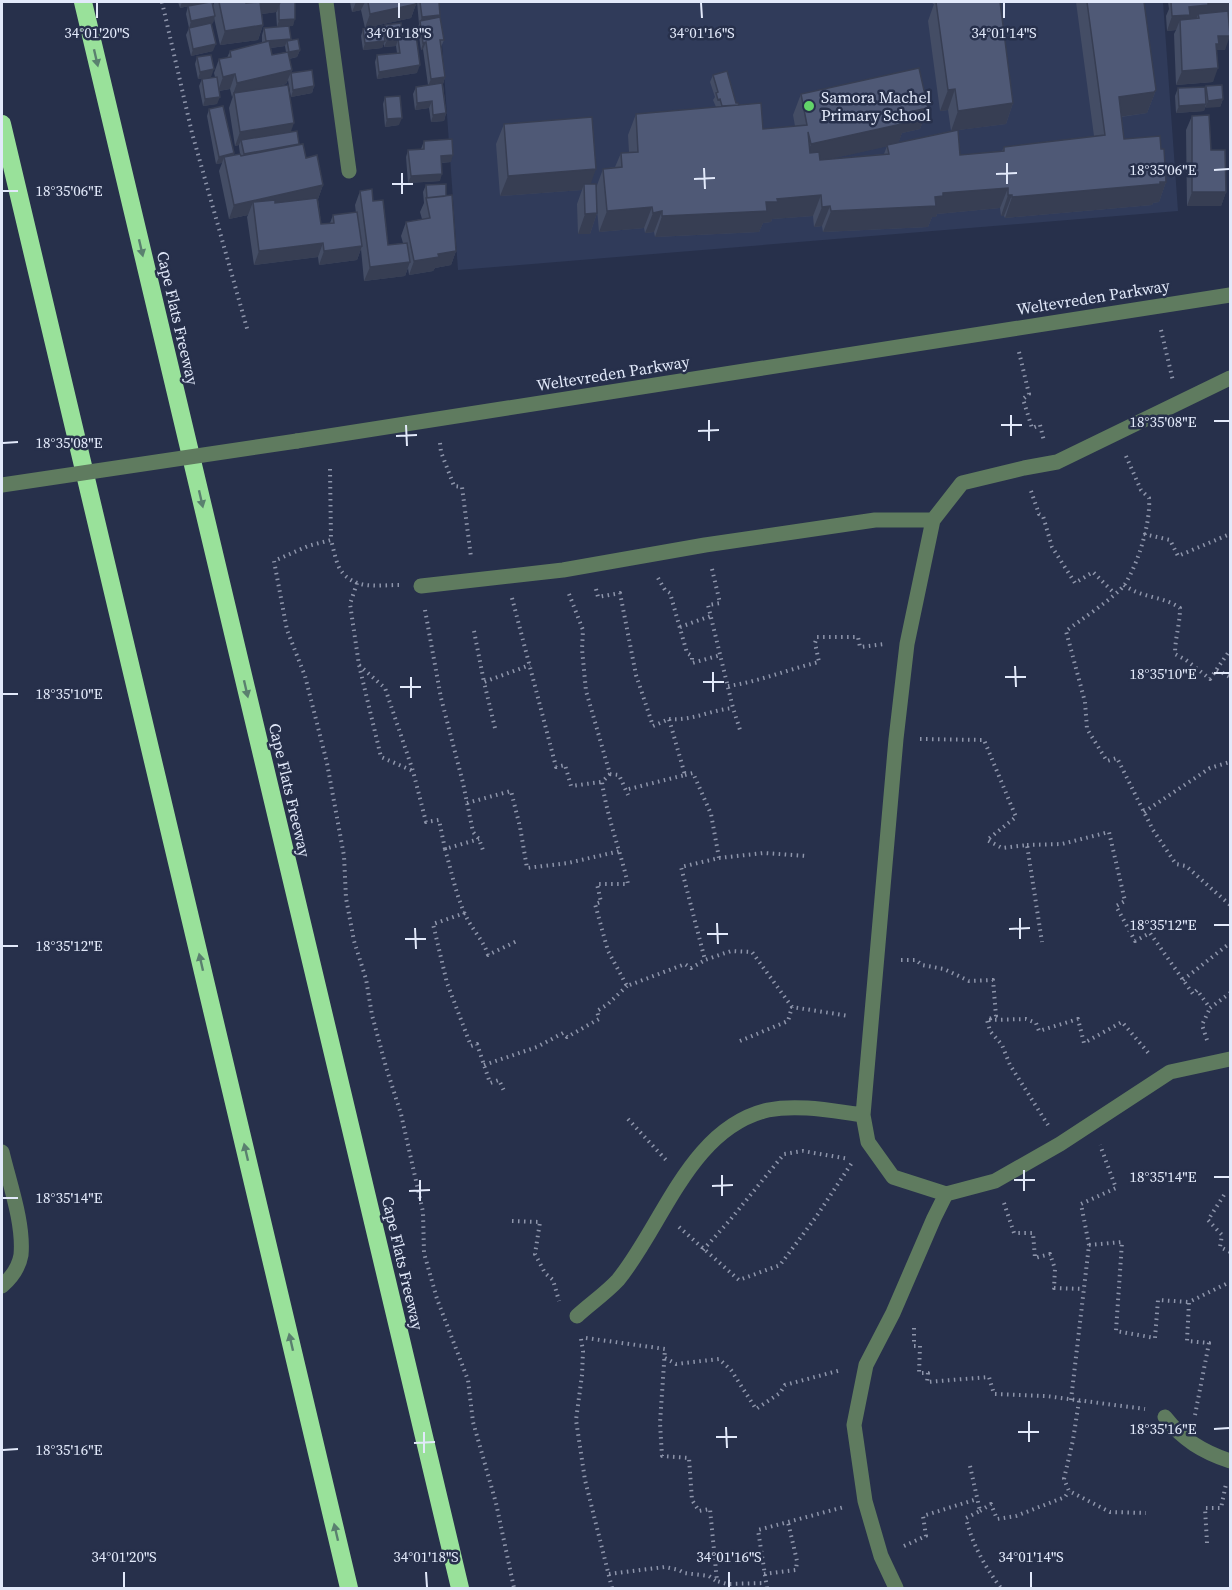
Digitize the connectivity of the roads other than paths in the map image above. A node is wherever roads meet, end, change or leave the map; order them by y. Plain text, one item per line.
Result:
1 (82, 2) edge
2 (326, 2) edge
3 (2, 124) edge
4 (349, 171) dead end
5 (1230, 295) edge
6 (1230, 378) edge
7 (2, 485) edge
8 (933, 519) junction
9 (421, 586) road end
10 (1223, 1060) edge
11 (863, 1115) junction
12 (2, 1152) edge
13 (946, 1194) junction
14 (2, 1286) edge
15 (577, 1316) road end
16 (1165, 1417) road end
17 (1229, 1468) edge
18 (349, 1588) edge
19 (460, 1588) edge
20 (896, 1588) edge

1 -> 19 highway, Cape Flats Freeway
2 - 4 street
18 -> 3 highway
5 - 7 street, Weltevreden Parkway, bridge
6 - 8 street
8 - 9 street
8 - 11 street
10 - 13 street
11 - 13 street
11 - 15 street
12 - 14 street
13 - 20 street
16 - 17 street

